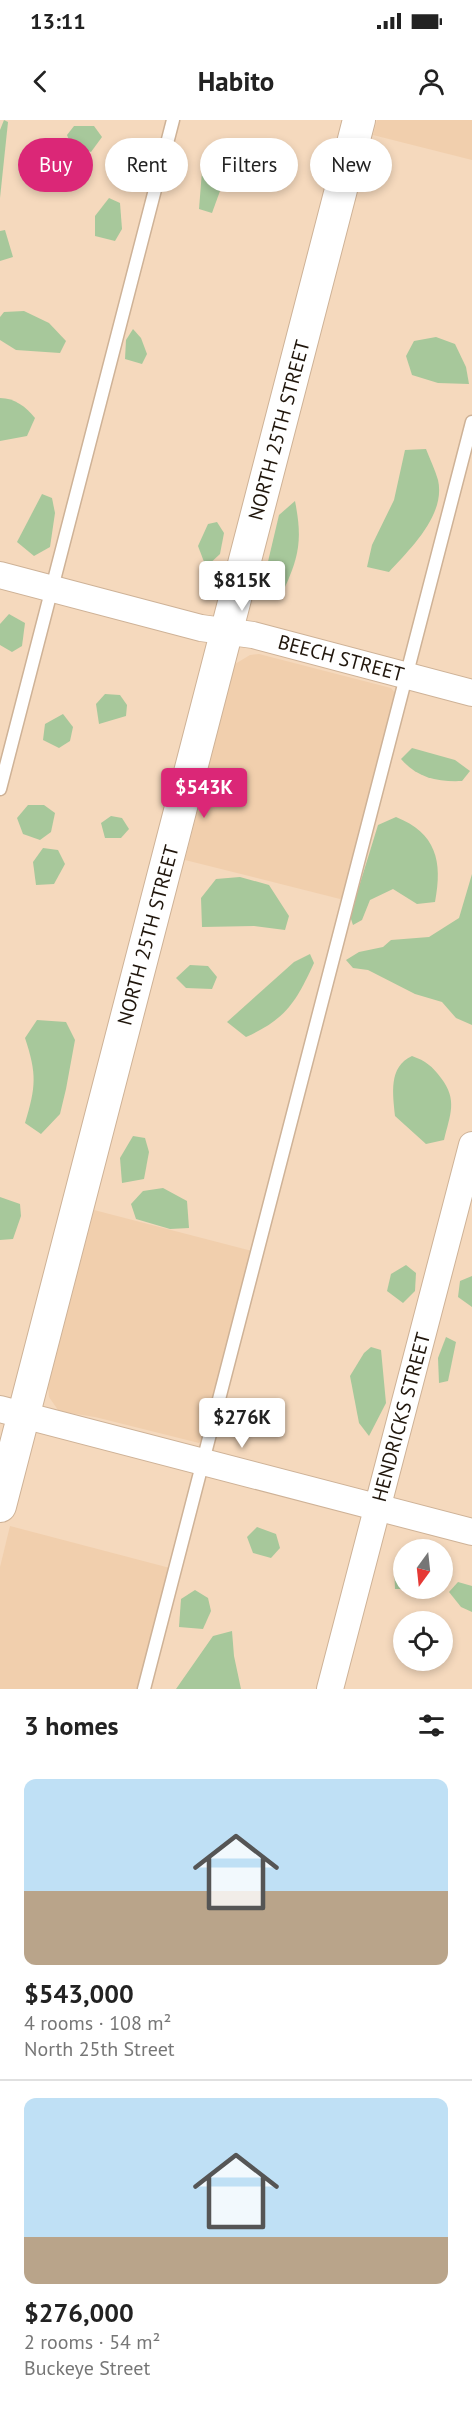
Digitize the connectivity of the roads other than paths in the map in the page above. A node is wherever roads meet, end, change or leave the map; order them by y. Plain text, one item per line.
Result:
1 (173, 120) edge
2 (359, 120) edge
3 (472, 422) edge
4 (0, 575) edge
5 (53, 589) junction
6 (227, 632) junction
7 (406, 675) junction
8 (472, 693) edge
9 (0, 789) edge
10 (472, 1144) edge
11 (12, 1412) edge
12 (204, 1462) junction
13 (0, 1506) edge
14 (378, 1507) junction
15 (472, 1532) edge
16 (144, 1689) edge
17 (330, 1689) edge

1 - 5 lane
2 - 6 street, NORTH 25TH STREET
3 - 7 lane
4 - 5 street, BEECH STREET
5 - 6 street, BEECH STREET
5 - 9 lane
6 - 7 street, BEECH STREET
6 - 11 street, NORTH 25TH STREET
7 - 8 street, BEECH STREET
7 - 12 lane
10 - 14 street, HENDRICKS STREET
11 - 12 street
11 - 13 street, NORTH 25TH STREET
12 - 14 street
12 - 16 lane
14 - 15 street
14 - 17 street, HENDRICKS STREET

